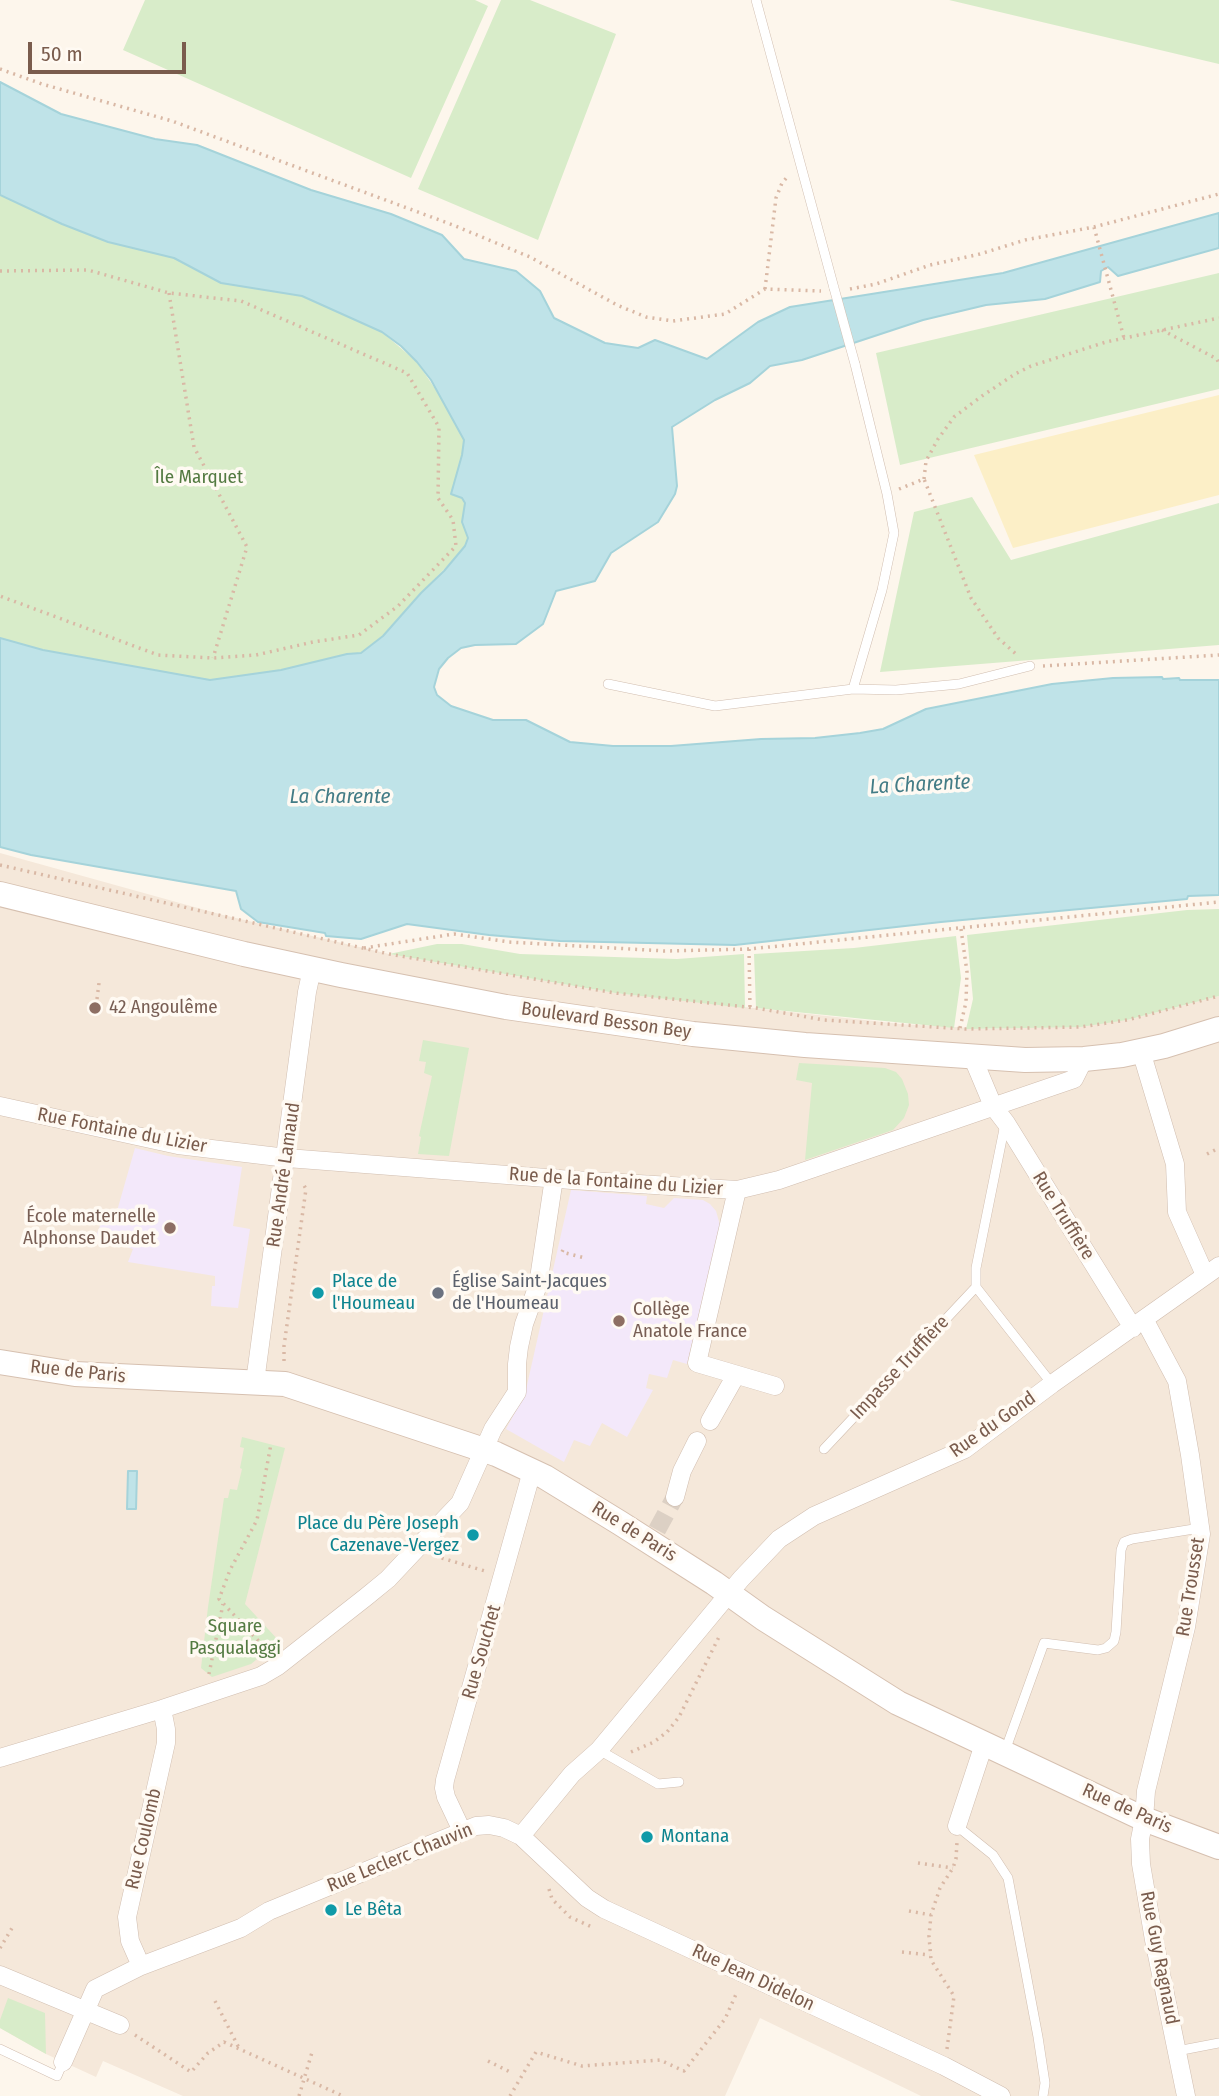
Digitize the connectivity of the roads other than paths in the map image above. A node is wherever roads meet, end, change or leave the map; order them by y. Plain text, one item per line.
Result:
1 (755, 0) edge
2 (1030, 666) road end
3 (608, 684) dead end
4 (853, 689) junction
5 (0, 894) edge
6 (312, 969) junction
7 (1219, 1029) edge
8 (1141, 1051) junction
9 (972, 1056) junction
10 (1084, 1059) junction
11 (0, 1105) edge
12 (993, 1106) junction
13 (1006, 1123) junction
14 (287, 1157) junction
15 (554, 1178) junction
16 (737, 1190) junction
17 (1215, 1269) edge
18 (976, 1287) junction
19 (1138, 1323) junction
20 (0, 1362) edge
21 (736, 1375) junction
22 (256, 1382) junction
23 (1052, 1384) junction
24 (775, 1386) dead end
25 (710, 1421) dead end
26 (697, 1441) dead end
27 (824, 1449) dead end
28 (484, 1450) junction
29 (533, 1471) junction
30 (675, 1497) tunnel mouth
31 (1207, 1532) edge
32 (723, 1601) junction
33 (162, 1709) junction
34 (994, 1749) junction
35 (603, 1754) junction
36 (0, 1758) edge
37 (679, 1782) dead end
38 (1144, 1819) junction
39 (957, 1826) joint
40 (461, 1831) junction
41 (521, 1836) junction
42 (1219, 1847) edge
43 (141, 1966) junction
44 (0, 1975) edge
45 (85, 2011) junction
46 (120, 2025) road end
47 (1219, 2043) edge
48 (0, 2049) edge
49 (1177, 2051) junction
50 (63, 2062) joint
51 (1001, 2096) edge
52 (1043, 2096) edge
53 (1186, 2096) edge

1 - 4 lane, bridge
2 - 4 lane
3 - 4 lane
5 - 6 street, Boulevard Besson Bey
6 - 9 street, Boulevard Besson Bey
6 - 14 street, Rue André Lamaud
7 - 8 street, Boulevard Besson Bey
8 - 10 street, Boulevard Besson Bey
8 - 17 street
9 - 10 street, Boulevard Besson Bey
9 - 12 street, Rue Truffière
10 - 12 street, Rue de la Fontaine du Lizier
11 - 14 street, Rue Fontaine du Lizier
12 - 13 street, Rue Truffière
12 - 16 street, Rue de la Fontaine du Lizier
13 - 18 lane
13 - 19 street, Rue Truffière
14 - 15 street, Rue de la Fontaine du Lizier
14 - 22 street, Rue André Lamaud
15 - 16 street, Rue de la Fontaine du Lizier
15 - 28 street
16 - 21 street
17 - 19 street, Rue du Gond
18 - 23 lane
18 - 27 lane, Impasse Truffière
19 - 23 street, Rue du Gond
19 - 31 street, Rue Trousset
20 - 22 street, Rue de Paris
21 - 24 street
21 - 25 street
22 - 28 street, Rue de Paris
23 - 32 street, Rue du Gond
26 - 30 street
28 - 29 street, Rue de Paris
28 - 33 street
29 - 32 street, Rue de Paris
29 - 40 street, Rue Souchet
31 - 34 lane
31 - 38 street, Rue Trousset
32 - 34 street, Rue de Paris
32 - 35 street
33 - 36 street
33 - 43 street, Rue Coulomb
34 - 38 street, Rue de Paris
34 - 39 street
35 - 37 lane
35 - 41 street
38 - 42 street, Rue de Paris
38 - 49 street, Rue Guy Ragnaud
39 - 52 lane
40 - 41 street, Rue Leclerc Chauvin
40 - 43 street, Rue Leclerc Chauvin
41 - 51 street, Rue Jean Didelon
43 - 45 street, Rue Leclerc Chauvin
44 - 45 street
45 - 46 street
45 - 50 street
47 - 49 lane
48 - 50 lane
49 - 53 street, Rue Guy Ragnaud

